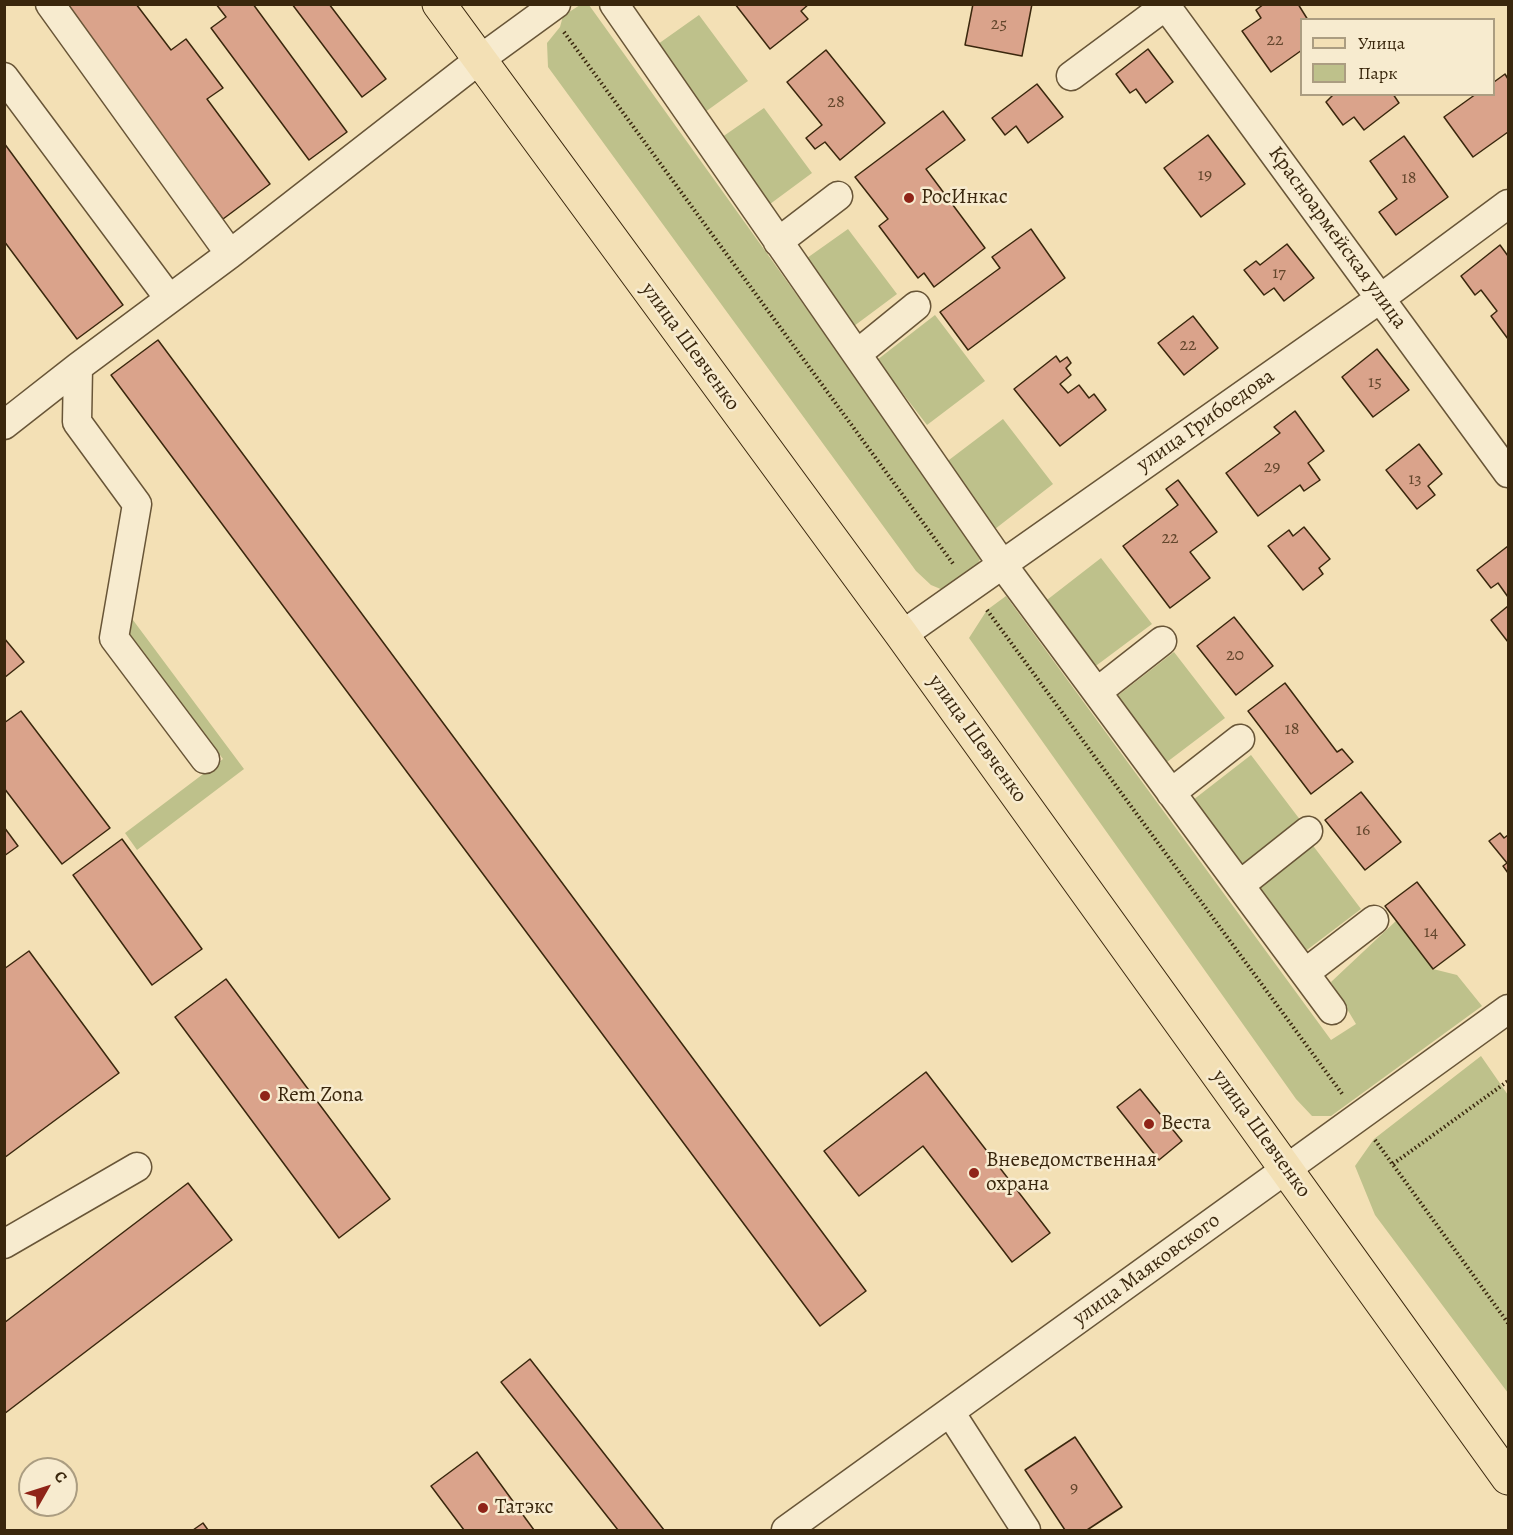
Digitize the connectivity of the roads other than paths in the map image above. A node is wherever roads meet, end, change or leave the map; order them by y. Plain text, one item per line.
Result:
1 (50, 4) edge
2 (439, 4) edge
3 (614, 4) edge
4 (1167, 5) edge
5 (558, 16) edge
6 (479, 60) junction
7 (1071, 76) dead end
8 (4, 77) edge
9 (838, 196) dead end
10 (1509, 204) edge
11 (778, 242) junction
12 (230, 254) junction
13 (168, 297) junction
14 (1381, 298) junction
15 (916, 306) dead end
16 (857, 354) junction
17 (78, 367) junction
18 (4, 424) edge
19 (1509, 473) edge
20 (1002, 564) junction
21 (902, 635) junction
22 (1162, 641) dead end
23 (1097, 692) junction
24 (1240, 739) dead end
25 (205, 759) dead end
26 (1171, 793) junction
27 (1308, 831) dead end
28 (1240, 885) junction
29 (1374, 920) dead end
30 (1305, 973) junction
31 (1332, 1010) dead end
32 (1509, 1010) edge
33 (137, 1167) dead end
34 (1286, 1169) junction
35 (4, 1244) edge
36 (950, 1412) junction
37 (1509, 1479) edge
38 (786, 1530) edge
39 (1026, 1530) edge

1 - 12 street
2 - 6 main road, улица Шевченко
3 - 11 street
4 - 7 street
4 - 14 street, Красноармейская улица
5 - 6 street
6 - 12 street
6 - 21 main road, улица Шевченко
8 - 13 street
9 - 11 street
10 - 14 street, улица Грибоедова
11 - 16 street
12 - 13 street
13 - 17 street
14 - 19 street, Красноармейская улица
14 - 20 street, улица Грибоедова
15 - 16 street
16 - 20 street
17 - 18 street
17 - 25 street
20 - 21 street, улица Грибоедова
20 - 23 street
21 - 34 main road, улица Шевченко
22 - 23 street
23 - 26 street
24 - 26 street
26 - 28 street
27 - 28 street
28 - 30 street
29 - 30 street
30 - 31 street
32 - 34 street, улица Маяковского
33 - 35 street
34 - 36 street, улица Маяковского
34 - 37 main road, улица Шевченко
36 - 38 street, улица Маяковского
36 - 39 street

